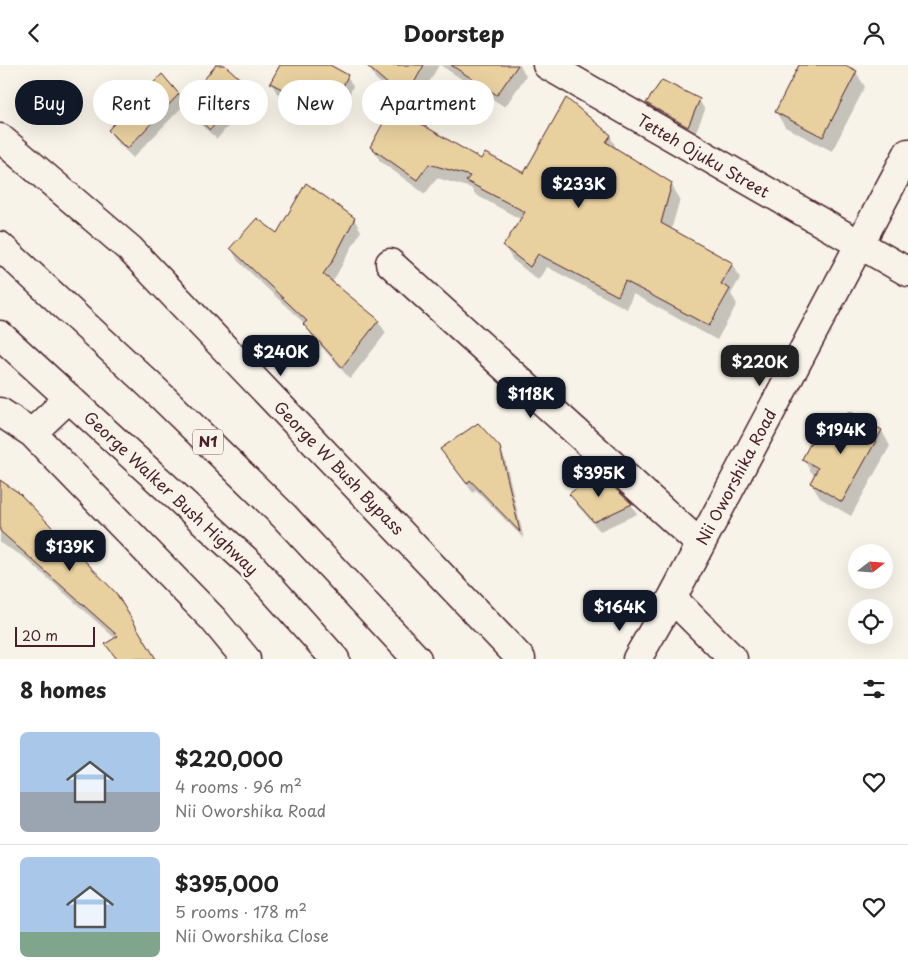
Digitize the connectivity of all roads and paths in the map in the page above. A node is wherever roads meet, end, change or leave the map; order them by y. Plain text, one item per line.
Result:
1 (547, 65) edge
2 (0, 138) edge
3 (908, 153) edge
4 (0, 246) edge
5 (860, 246) junction
6 (390, 263) dead end
7 (908, 272) edge
8 (0, 335) edge
9 (0, 355) edge
10 (39, 371) junction
11 (69, 398) junction
12 (0, 412) edge
13 (32, 433) junction
14 (700, 544) junction
15 (672, 598) junction
16 (641, 650) edge
17 (412, 653) edge
18 (246, 659) edge
19 (335, 659) edge
20 (441, 659) edge
21 (521, 659) edge
22 (619, 659) edge
23 (733, 659) edge

1 - 5 main road, Tetteh Ojuku Street
2 - 21 main road, George W Bush Bypass
3 - 5 main road, Nii Oworshika Road
4 - 17 main road, N1
5 - 7 main road, Tetteh Ojuku Street
5 - 14 main road, Nii Oworshika Road
6 - 14 main road
8 - 10 main road, George Walker Bush Highway
9 - 10 main road
10 - 11 main road, George Walker Bush Highway
11 - 13 main road
11 - 19 main road, George Walker Bush Highway
12 - 13 main road
13 - 18 main road
14 - 15 main road, Nii Oworshika Road
15 - 16 main road, Nii Oworshika Road
15 - 23 main road
16 - 22 main road, Nii Oworshika Road
17 - 20 main road

